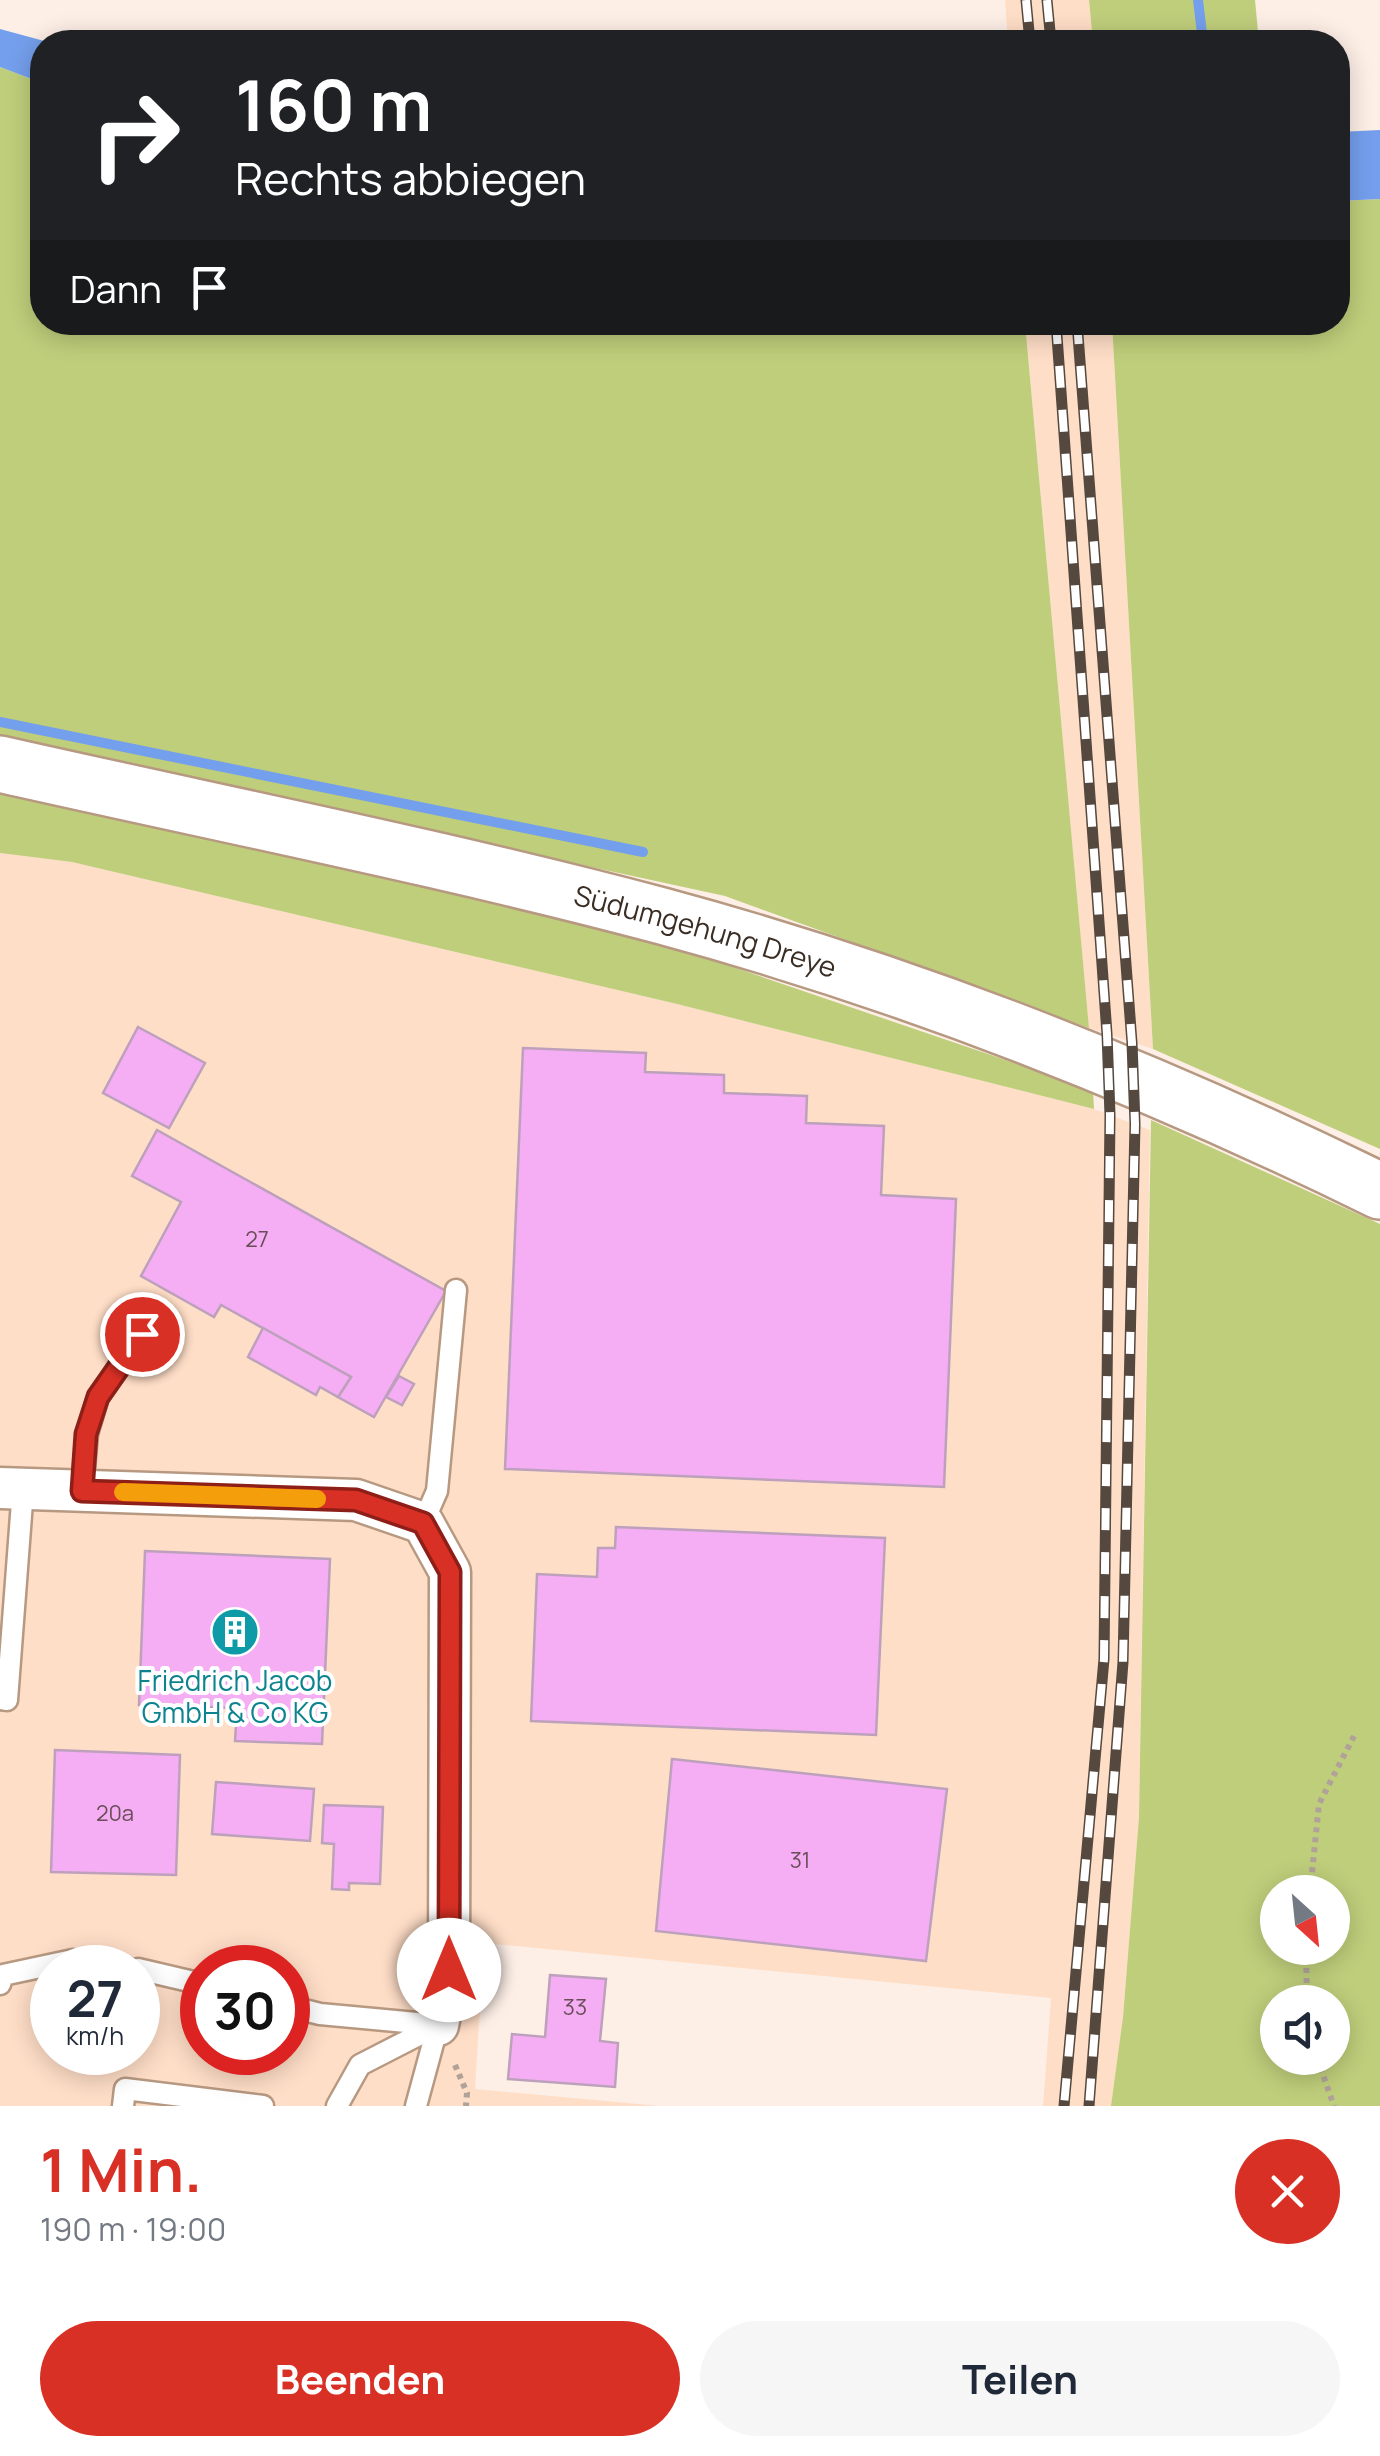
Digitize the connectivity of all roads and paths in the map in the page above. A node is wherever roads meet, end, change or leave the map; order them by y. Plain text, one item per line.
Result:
1 (0, 764) edge
2 (1380, 1191) edge
3 (456, 1290) dead end
4 (142, 1334) dead end
5 (11, 1488) edge
6 (82, 1491) junction
7 (423, 1523) junction
8 (0, 1700) edge
9 (1354, 1736) dead end
10 (1312, 1875) edge
11 (30, 1969) edge
12 (0, 1984) edge
13 (310, 2012) edge
14 (438, 2026) junction
15 (1322, 2075) edge
16 (122, 2106) edge
17 (263, 2106) edge
18 (337, 2106) edge
19 (416, 2106) edge
20 (1334, 2106) edge

1 - 2 main road, Südumgehung Dreye
3 - 7 lane
4 - 6 lane
5 - 6 street
5 - 8 lane
6 - 7 street
7 - 14 street
9 - 10 path
11 - 12 lane
13 - 14 lane
14 - 18 lane
14 - 19 lane
15 - 20 path
16 - 17 lane

